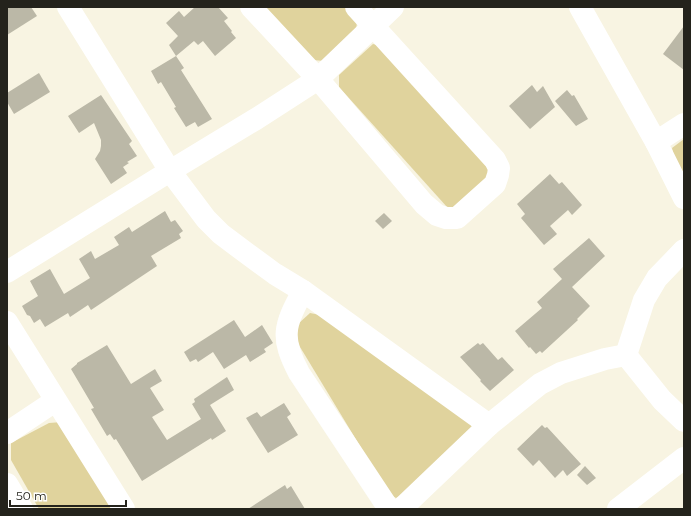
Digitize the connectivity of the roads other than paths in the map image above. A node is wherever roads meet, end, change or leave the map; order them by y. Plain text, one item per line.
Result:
1 (68, 7) edge
2 (251, 7) edge
3 (356, 7) edge
4 (393, 7) edge
5 (580, 7) edge
6 (373, 26) junction
7 (318, 80) junction
8 (684, 124) edge
9 (656, 142) junction
10 (170, 170) junction
11 (684, 198) edge
12 (684, 250) edge
13 (7, 272) edge
14 (303, 291) junction
15 (7, 322) edge
16 (626, 355) junction
17 (55, 401) junction
18 (684, 421) edge
19 (489, 425) junction
20 (7, 433) edge
21 (684, 458) edge
22 (7, 484) edge
23 (22, 509) edge
24 (124, 509) edge
25 (389, 509) edge
26 (401, 509) edge
27 (618, 509) edge

1 - 10 street
2 - 7 street
3 - 6 street
4 - 6 street
5 - 9 street
6 - 7 street
6 - 7 street
7 - 10 street
8 - 9 street
9 - 11 street
10 - 13 street
10 - 14 street
12 - 16 street
14 - 19 street
14 - 25 street
15 - 17 street
16 - 18 street
16 - 19 street
17 - 20 street
17 - 24 street
19 - 26 street
21 - 27 street
22 - 23 street

